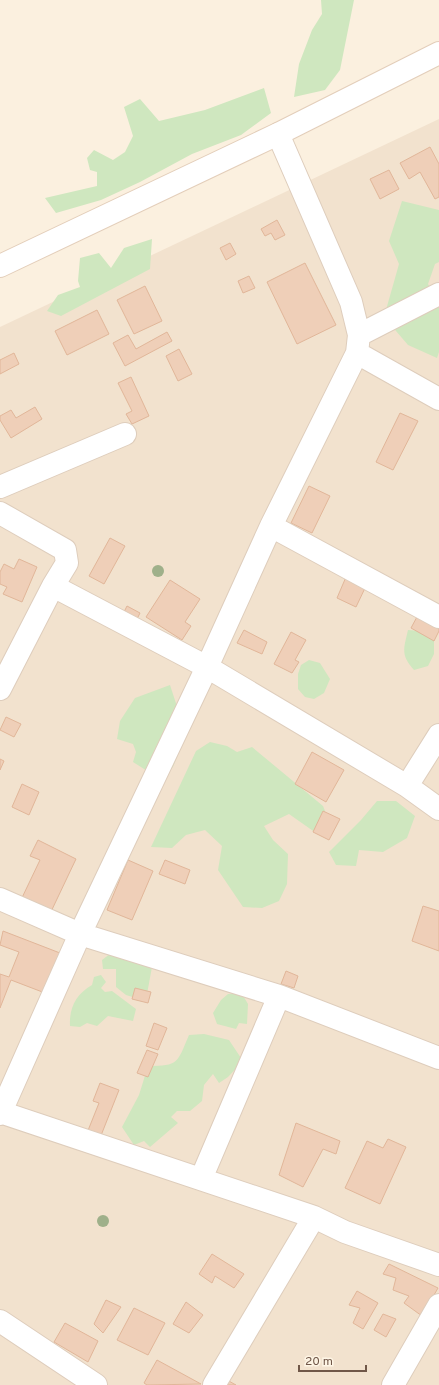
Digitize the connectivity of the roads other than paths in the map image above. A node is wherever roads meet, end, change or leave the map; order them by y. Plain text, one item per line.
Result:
1 (439, 53) edge
2 (278, 134) junction
3 (0, 266) edge
4 (439, 294) edge
5 (358, 344) junction
6 (439, 399) edge
7 (125, 434) dead end
8 (0, 487) edge
9 (0, 513) edge
10 (271, 526) junction
11 (53, 586) junction
12 (439, 617) edge
13 (207, 667) junction
14 (0, 689) edge
15 (439, 735) edge
16 (407, 786) junction
17 (439, 809) edge
18 (0, 899) edge
19 (80, 934) junction
20 (279, 996) junction
21 (439, 1058) edge
22 (0, 1113) edge
23 (201, 1179) junction
24 (314, 1217) junction
25 (439, 1265) edge
26 (439, 1305) edge
27 (0, 1321) edge
28 (394, 1384) edge
29 (96, 1385) edge
30 (214, 1385) edge

1 - 2 street
2 - 3 street
2 - 5 street
4 - 5 street
5 - 6 street
5 - 10 street
7 - 8 street
9 - 11 street
10 - 12 street
10 - 13 street
11 - 13 street
11 - 14 street
13 - 16 street
13 - 19 street
15 - 16 street
16 - 17 street
18 - 19 street
19 - 20 street
19 - 22 street
20 - 21 street
20 - 23 street
22 - 23 street
23 - 24 street
24 - 25 street
24 - 30 street
26 - 28 street
27 - 29 street

